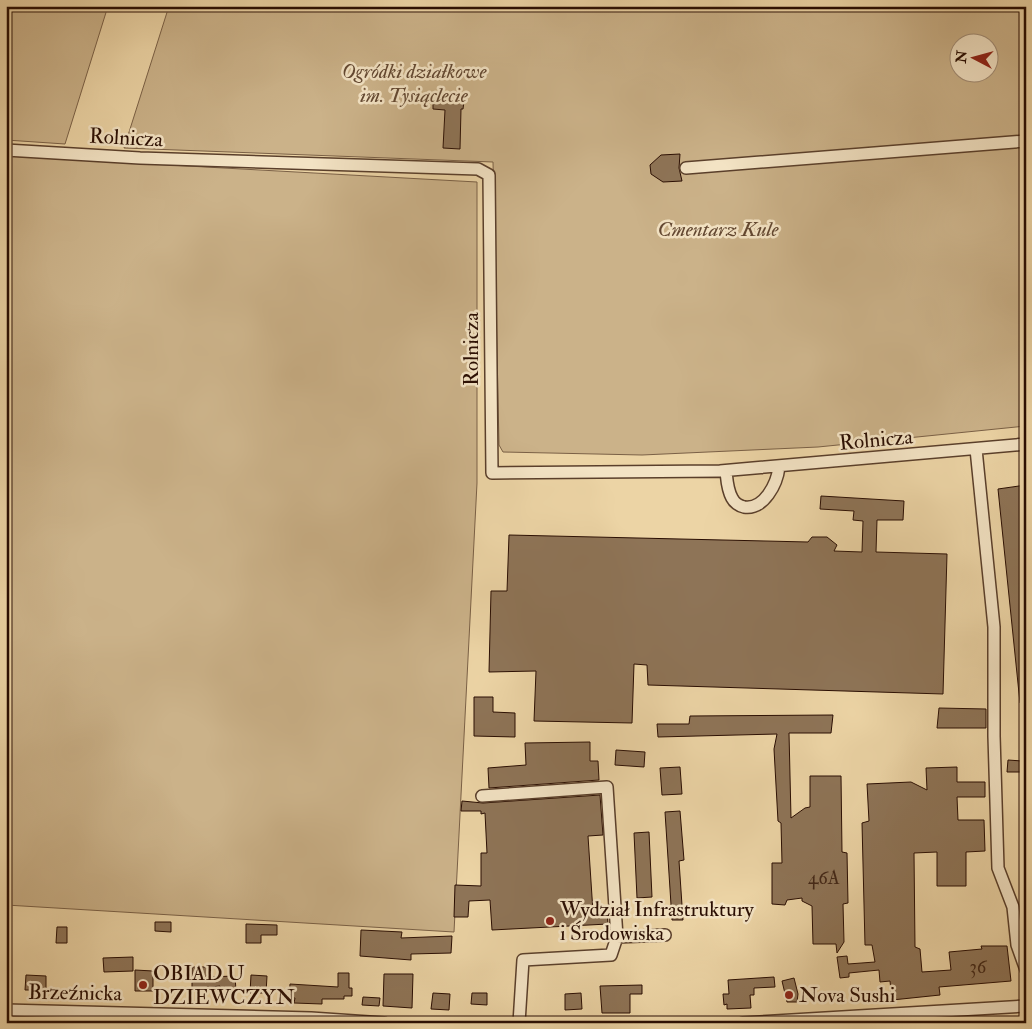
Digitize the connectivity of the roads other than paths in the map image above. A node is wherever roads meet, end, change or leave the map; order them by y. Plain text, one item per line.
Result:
1 (1026, 140) edge
2 (6, 150) edge
3 (686, 168) dead end
4 (1026, 444) edge
5 (976, 449) junction
6 (779, 467) junction
7 (726, 471) junction
8 (482, 796) dead end
9 (665, 935) dead end
10 (617, 938) junction
11 (1026, 970) edge
12 (1026, 1006) edge
13 (6, 1010) edge
14 (904, 1018) edge
15 (348, 1022) edge
16 (384, 1023) edge
17 (519, 1023) edge
18 (743, 1023) edge

1 - 3 street
2 - 7 street, Rolnicza
4 - 5 street, Rolnicza
5 - 6 street, Rolnicza
5 - 11 street
6 - 7 street, Rolnicza
6 - 7 street
8 - 10 street
9 - 10 street
10 - 17 street
12 - 14 street
13 - 15 street, Brzeźnicka
14 - 18 street
15 - 16 street, Brzeźnicka

